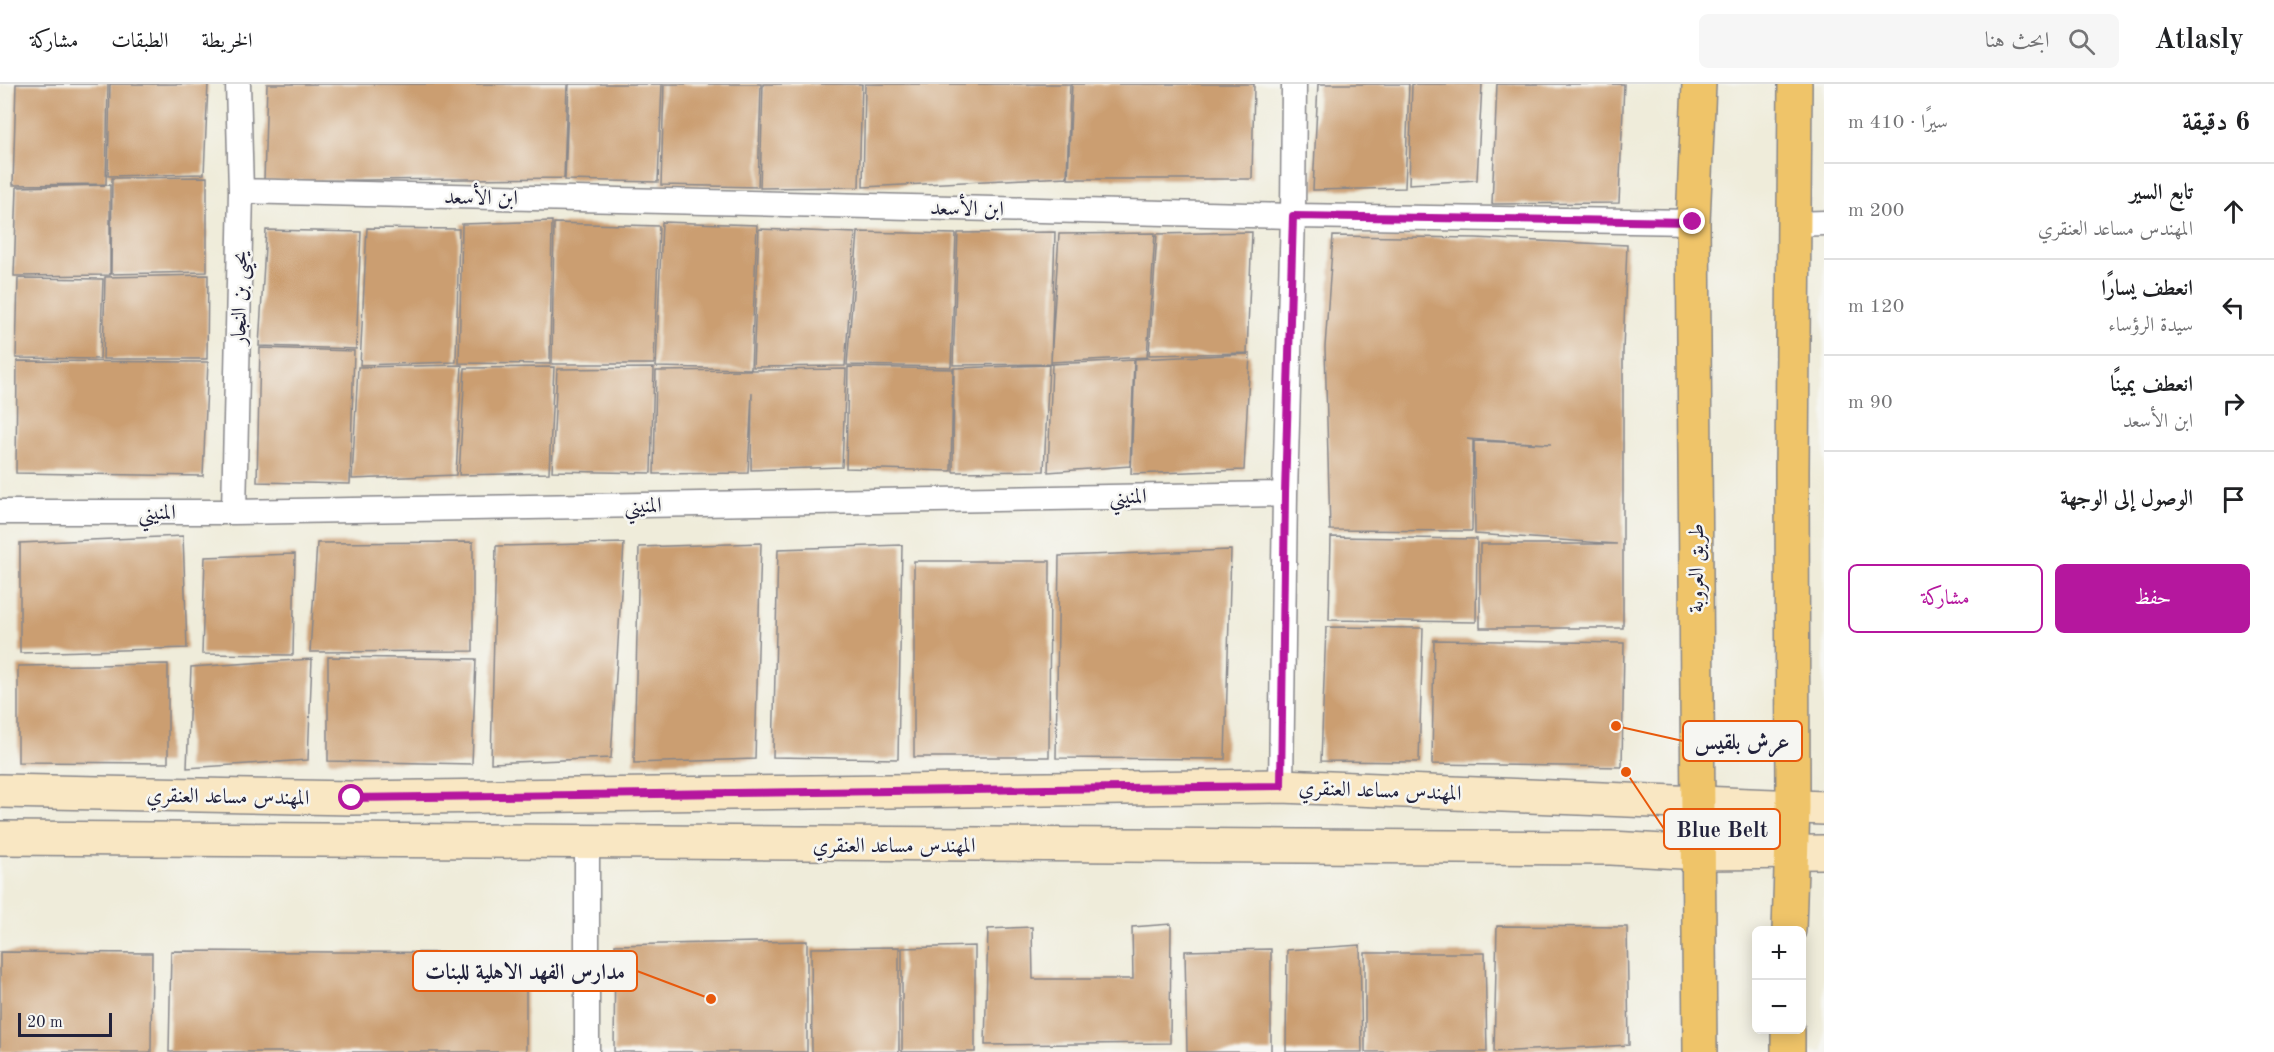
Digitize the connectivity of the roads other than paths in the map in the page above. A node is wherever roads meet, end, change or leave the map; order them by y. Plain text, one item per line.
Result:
1 (238, 84) edge
2 (1294, 84) edge
3 (1699, 84) edge
4 (1796, 84) edge
5 (241, 192) junction
6 (1293, 216) junction
7 (1693, 222) junction
8 (1809, 223) edge
9 (1285, 494) junction
10 (0, 512) edge
11 (234, 512) junction
12 (1281, 786) junction
13 (0, 791) edge
14 (1698, 804) junction
15 (1809, 808) edge
16 (0, 838) edge
17 (587, 843) junction
18 (1792, 852) junction
19 (1824, 852) edge
20 (1700, 853) junction
21 (1789, 926) edge
22 (1788, 1034) edge
23 (587, 1052) edge
24 (1700, 1052) edge
25 (1788, 1052) edge

1 - 5 street, يحيى بن النجار
2 - 6 street
3 - 7 main road, طريق العروبة
4 - 8 main road
5 - 6 street, ابن الأسعد
5 - 11 street, يحيى بن النجار
6 - 7 street, ابن الأسعد
6 - 9 street
7 - 14 main road, طريق العروبة
8 - 15 main road
9 - 11 street, المنيني
9 - 12 street
10 - 11 street, المنيني
12 - 13 street, المهندس مساعد العنقري
12 - 14 street, المهندس مساعد العنقري
14 - 15 street, المهندس مساعد العنقري
14 - 20 main road, طريق العروبة
15 - 18 main road
16 - 17 street, المهندس مساعد العنقري
17 - 20 street, المهندس مساعد العنقري
17 - 23 street
18 - 19 street, المهندس مساعد العنقري
18 - 20 street, المهندس مساعد العنقري
18 - 21 main road
20 - 24 main road, طريق العروبة
22 - 25 main road

